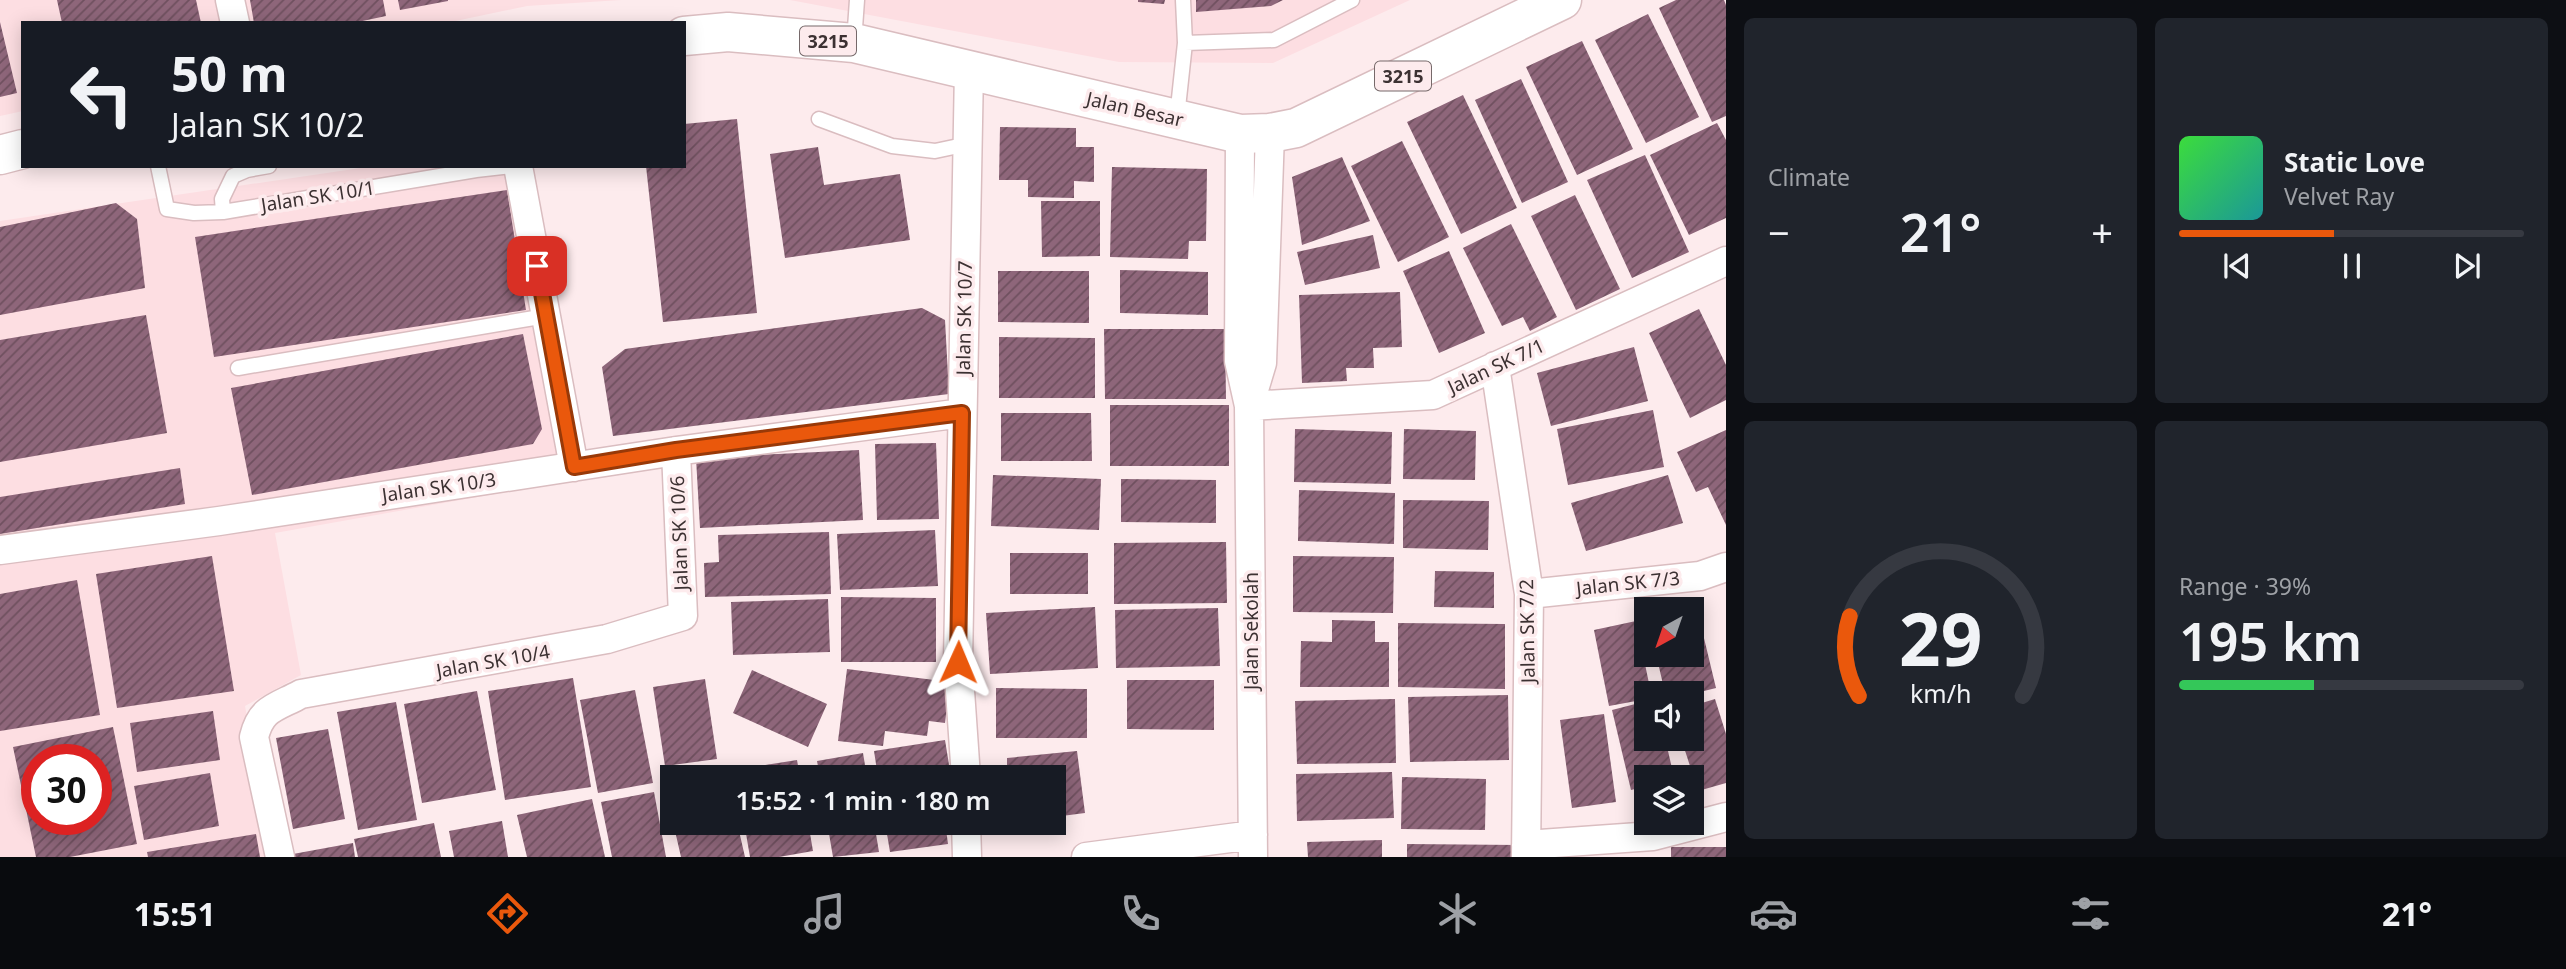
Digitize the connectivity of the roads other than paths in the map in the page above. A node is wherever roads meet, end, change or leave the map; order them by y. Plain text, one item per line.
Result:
1 (230, 0) edge
2 (857, 0) edge
3 (1183, 0) edge
4 (1352, 0) edge
5 (1562, 0) edge
6 (235, 21) edge
7 (686, 36) edge
8 (853, 43) junction
9 (1185, 43) junction
10 (969, 69) junction
11 (1177, 118) junction
12 (819, 119) dead end
13 (1255, 134) junction
14 (968, 144) junction
15 (21, 150) edge
16 (0, 155) edge
17 (158, 168) edge
18 (258, 168) edge
19 (475, 168) edge
20 (518, 168) edge
21 (223, 212) junction
22 (1726, 261) edge
23 (546, 316) junction
24 (1495, 366) junction
25 (238, 368) dead end
26 (1250, 406) junction
27 (962, 413) junction
28 (676, 450) junction
29 (574, 467) junction
30 (0, 550) edge
31 (1726, 567) edge
32 (1530, 594) junction
33 (683, 616) joint
34 (965, 765) edge
35 (1726, 817) edge
36 (966, 835) edge
37 (1253, 846) edge
38 (1526, 851) edge
39 (280, 857) edge
40 (967, 857) edge
41 (1086, 857) edge

1 - 6 street
2 - 8 lane
3 - 9 lane
4 - 9 lane
5 - 13 main road, Jalan Besar / 3215
7 - 8 main road, Jalan Besar / 3215
8 - 10 main road, Jalan Besar / 3215
9 - 11 lane
10 - 11 main road, Jalan Besar / 3215
10 - 14 street, Jalan SK 10/7
11 - 13 main road, Jalan Besar / 3215
12 - 14 lane
13 - 26 street, Jalan Sekolah
14 - 27 street, Jalan SK 10/7
15 - 16 main road
17 - 21 lane, Jalan SK 10/1
18 - 21 lane
19 - 21 lane, Jalan SK 10/1
20 - 23 street
22 - 24 street, Jalan SK 7/1
23 - 25 lane
23 - 29 street
24 - 26 street, Jalan SK 7/1
24 - 32 street, Jalan SK 7/2
26 - 37 street, Jalan Sekolah
27 - 28 street, Jalan SK 10/3
27 - 34 street, Jalan SK 10/7
28 - 29 street, Jalan SK 10/3
28 - 33 street, Jalan SK 10/6
29 - 30 street, Jalan SK 10/3
31 - 32 street, Jalan SK 7/3
32 - 38 street, Jalan SK 7/2
33 - 39 street, Jalan SK 10/4
35 - 38 street
36 - 40 street
37 - 41 street

